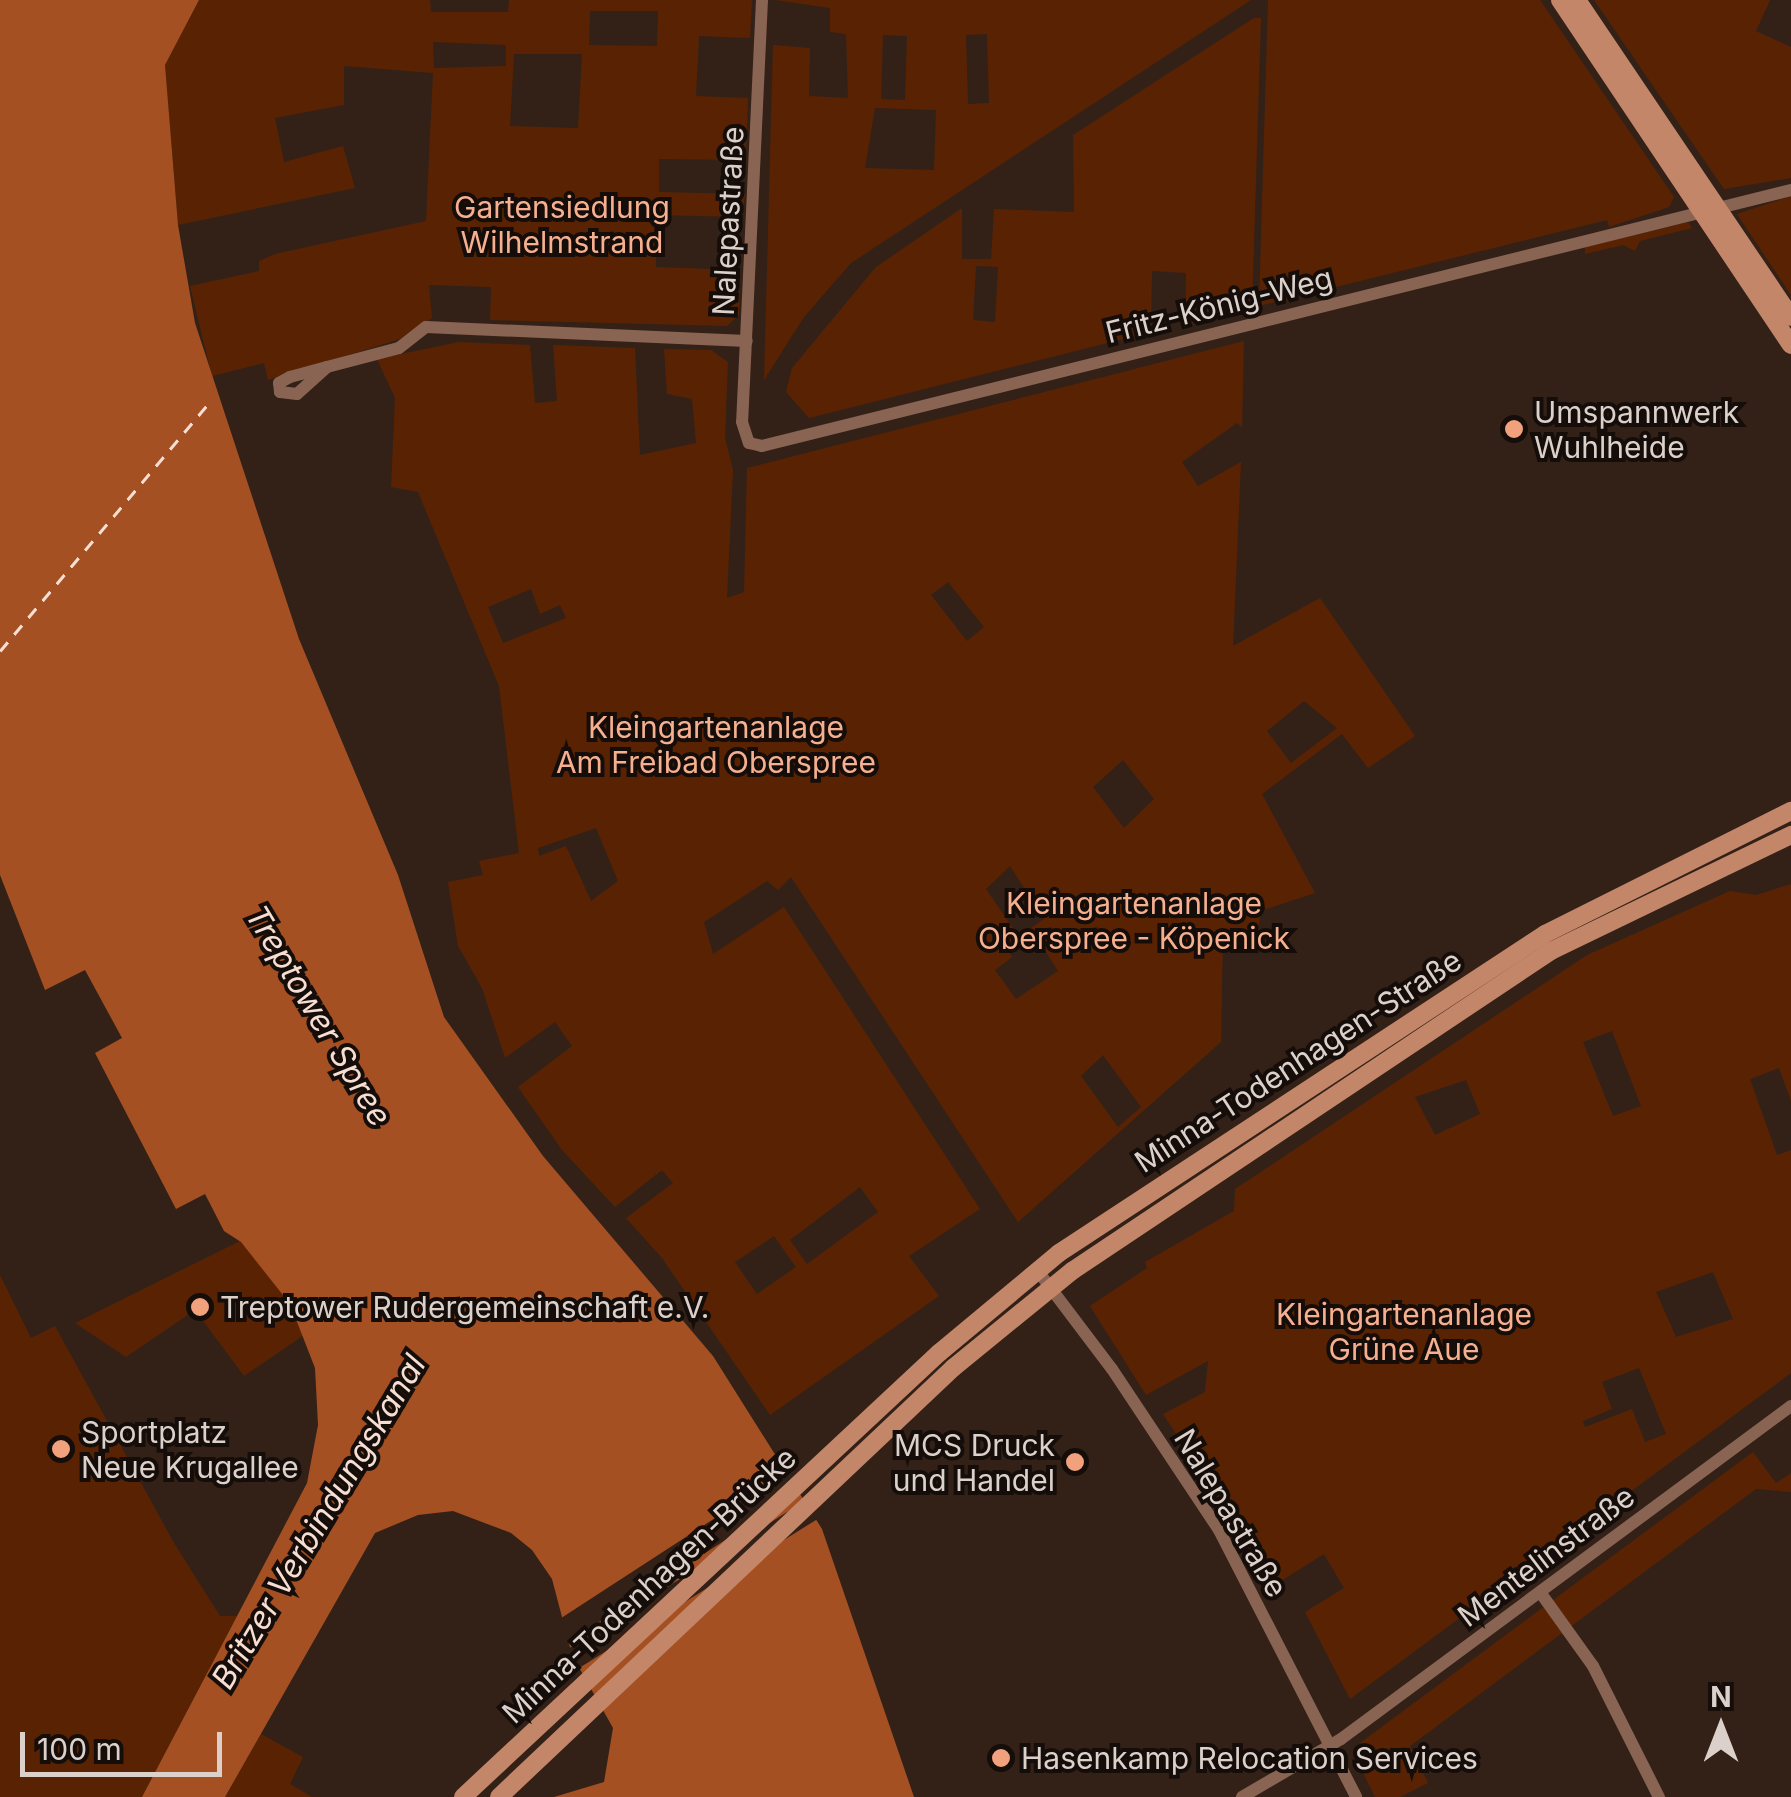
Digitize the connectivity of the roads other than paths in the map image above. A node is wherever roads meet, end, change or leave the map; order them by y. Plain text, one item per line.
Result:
1 (762, 0) edge
2 (1560, 0) edge
3 (1577, 0) edge
4 (1791, 190) edge
5 (1708, 210) junction
6 (1791, 317) edge
7 (747, 341) junction
8 (1791, 345) edge
9 (327, 367) dead end
10 (749, 443) joint
11 (1791, 811) edge
12 (1791, 835) edge
13 (1037, 1270) junction
14 (1050, 1288) junction
15 (1791, 1406) edge
16 (873, 1414) joint
17 (891, 1432) joint
18 (1540, 1592) junction
19 (1329, 1746) junction
20 (463, 1797) edge
21 (500, 1797) edge
22 (1242, 1797) edge
23 (1356, 1797) edge
24 (1659, 1797) edge

1 - 7 street, Nalepastraße
2 - 5 main road
3 - 5 main road
4 - 5 street, Fritz-König-Weg
5 - 6 main road
5 - 8 main road
5 - 10 street, Fritz-König-Weg
7 - 9 street
7 - 10 street, Nalepastraße
11 - 13 main road, Minna-Todenhagen-Straße
12 - 14 main road, Minna-Todenhagen-Straße
13 - 14 street, Nalepastraße
13 - 16 main road, Minna-Todenhagen-Straße
14 - 17 main road, Minna-Todenhagen-Straße
14 - 19 street, Nalepastraße
15 - 18 street, Mentelinstraße
16 - 20 main road, Minna-Todenhagen-Brücke
17 - 21 main road, Minna-Todenhagen-Brücke
18 - 19 street, Mentelinstraße
18 - 24 street
19 - 22 street, Mentelinstraße
19 - 23 street, Nalepastraße

